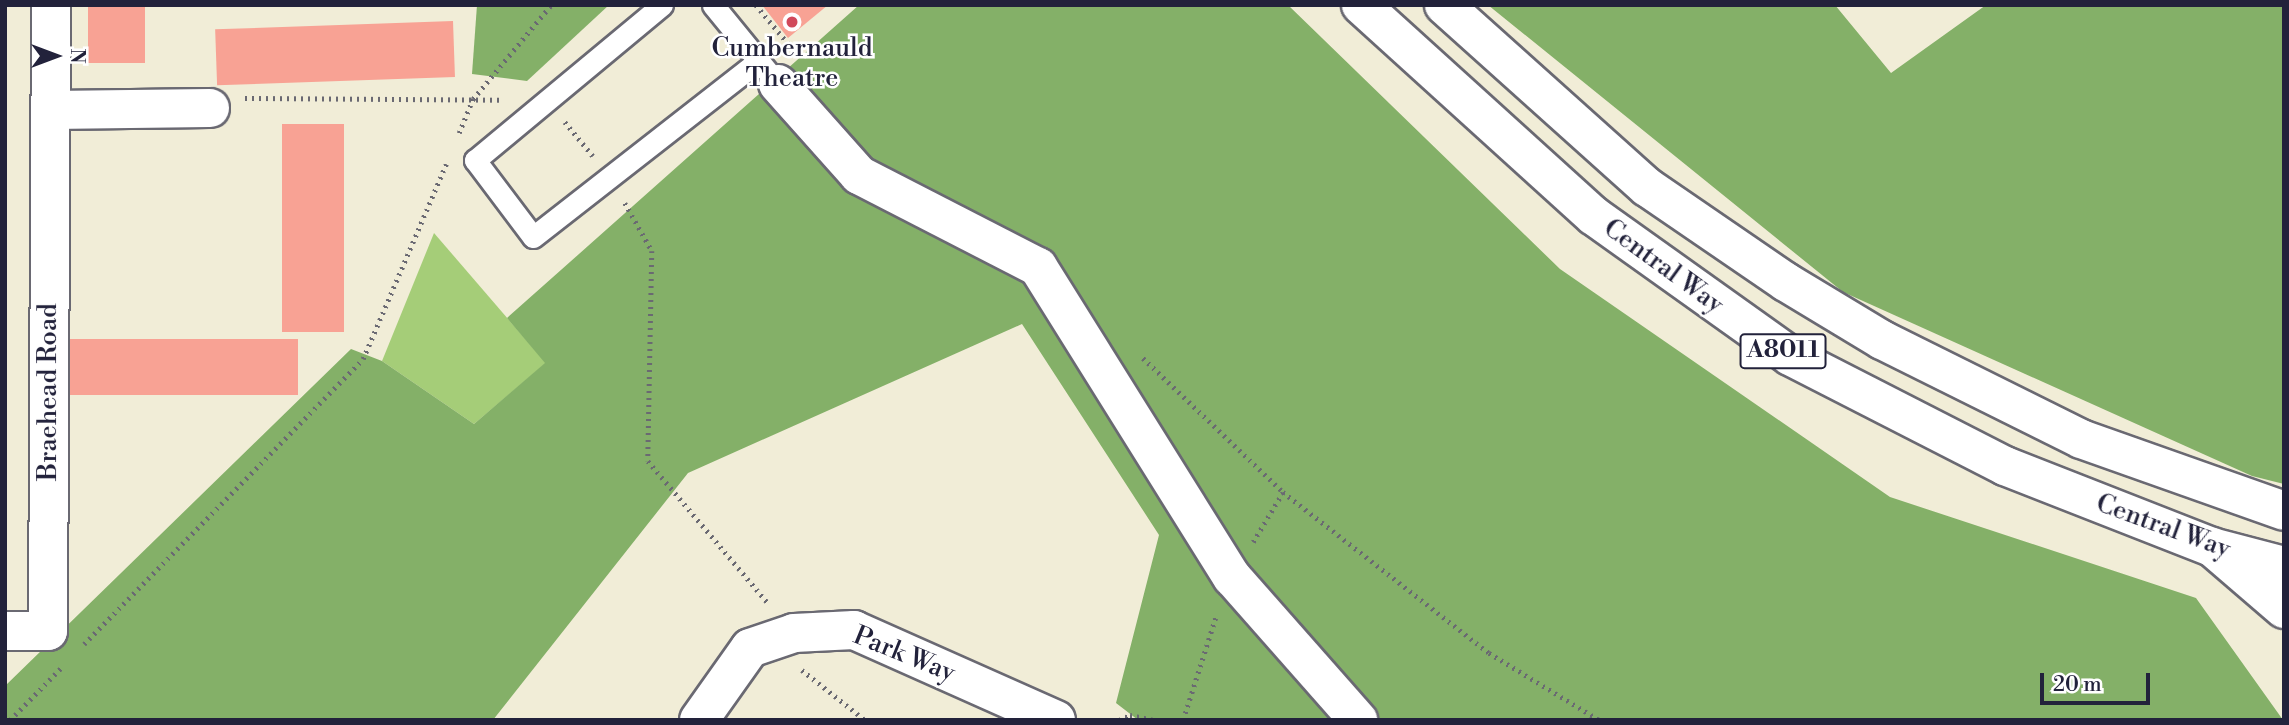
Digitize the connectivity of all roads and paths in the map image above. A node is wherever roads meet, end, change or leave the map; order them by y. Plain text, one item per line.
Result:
1 (51, 5) edge
2 (551, 5) edge
3 (662, 5) edge
4 (713, 5) edge
5 (756, 5) edge
6 (1361, 5) edge
7 (1444, 5) edge
8 (779, 68) junction
9 (473, 99) junction
10 (549, 103) junction
11 (225, 104) joint
12 (51, 110) junction
13 (611, 178) junction
14 (1283, 492) dead end
15 (2284, 511) edge
16 (2211, 547) junction
17 (2284, 566) edge
18 (2284, 608) edge
19 (5, 631) edge
20 (794, 633) junction
21 (77, 652) dead end
22 (67, 661) dead end
23 (10, 720) edge
24 (699, 720) edge
25 (865, 720) edge
26 (1056, 720) edge
27 (1119, 720) edge
28 (1153, 720) edge
29 (1358, 720) edge
30 (1600, 720) edge

1 - 12 street, Braehead Road
2 - 9 path
3 - 10 lane
4 - 8 lane
5 - 8 path
6 - 16 street, Central Way / A8011
7 - 15 street, Central Way / A8011
8 - 13 lane
8 - 29 street
9 - 10 path
9 - 11 path
9 - 21 path
10 - 13 path
10 - 13 lane
11 - 12 street
12 - 19 street, Braehead Road
13 - 20 path
14 - 30 path
16 - 17 street, Central Way / A8011
16 - 18 street
20 - 24 street, Park Way
20 - 25 path
20 - 26 street, Park Way
22 - 23 path
27 - 28 path

